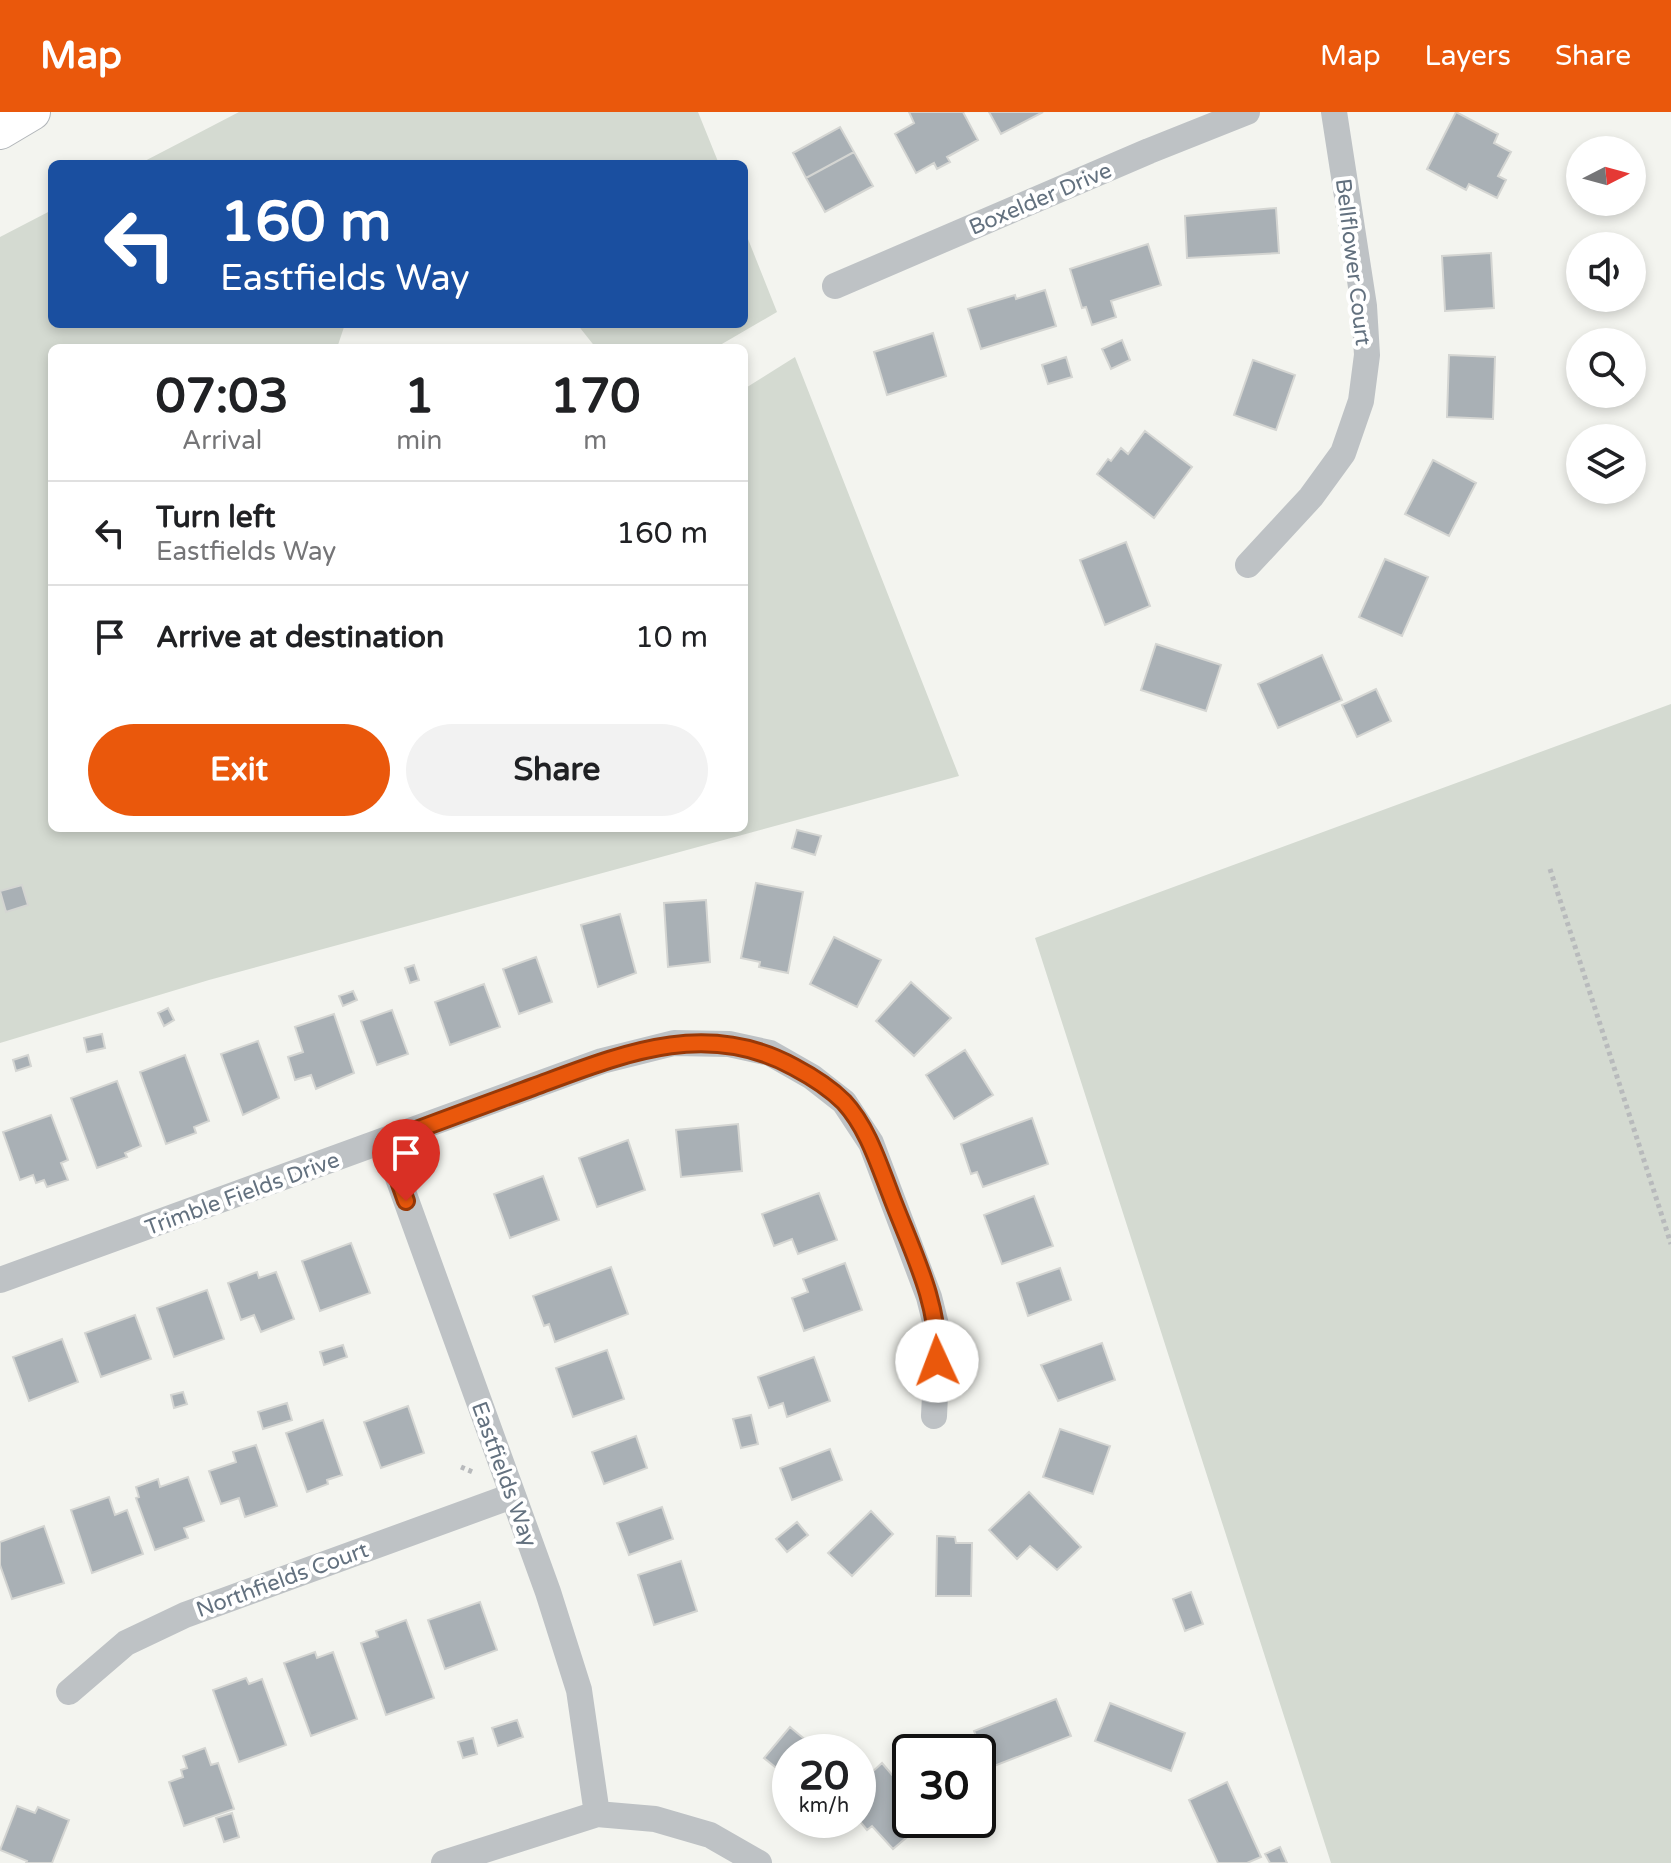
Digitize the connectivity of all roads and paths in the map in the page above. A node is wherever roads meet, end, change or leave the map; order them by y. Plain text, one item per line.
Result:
1 (32, 112) edge
2 (1247, 112) edge
3 (1334, 112) edge
4 (0, 131) edge
5 (835, 286) dead end
6 (1248, 565) dead end
7 (1550, 869) dead end
8 (385, 1142) junction
9 (1671, 1244) edge
10 (0, 1280) edge
11 (934, 1416) dead end
12 (461, 1467) dead end
13 (474, 1474) dead end
14 (512, 1496) junction
15 (69, 1692) dead end
16 (597, 1814) junction
17 (444, 1863) edge
18 (759, 1863) edge

1 - 4 main road
2 - 5 street, Boxelder Drive
3 - 6 street, Bellflower Court
7 - 9 path
8 - 10 street, Trimble Fields Drive
8 - 11 street, Trimble Fields Drive
8 - 14 street, Eastfields Way
12 - 13 path
14 - 15 street, Northfields Court
14 - 16 street, Eastfields Way
16 - 17 street
16 - 18 street

